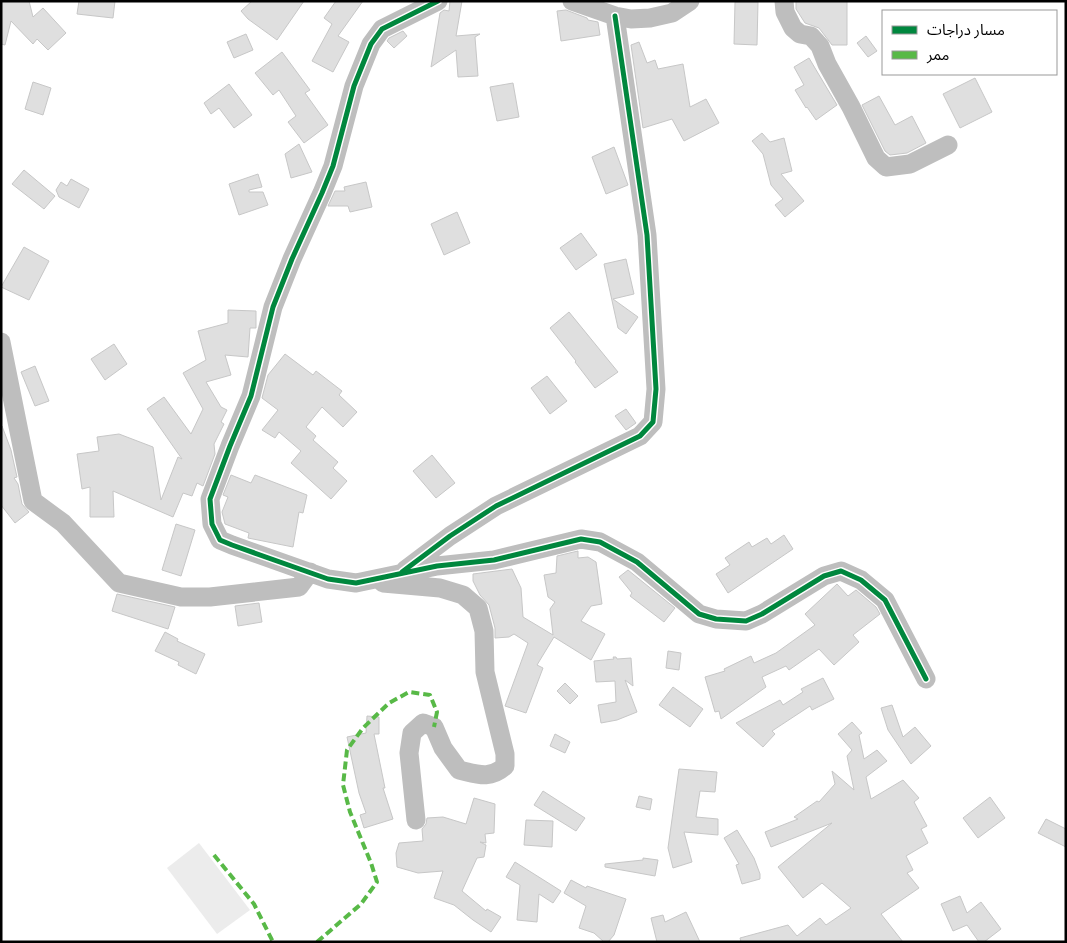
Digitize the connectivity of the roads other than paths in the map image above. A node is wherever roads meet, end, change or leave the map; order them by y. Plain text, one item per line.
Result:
1 (438, 1) edge
2 (572, 1) edge
3 (690, 1) edge
4 (784, 1) edge
5 (615, 16) junction
6 (948, 145) dead end
7 (1, 342) edge
8 (310, 572) junction
9 (400, 574) junction
10 (366, 581) junction
11 (926, 679) dead end
12 (416, 820) dead end

1 - 8 street
2 - 5 street
3 - 5 street
4 - 6 street
5 - 9 street
7 - 8 street
8 - 10 street
9 - 10 street
9 - 11 street
10 - 12 street

